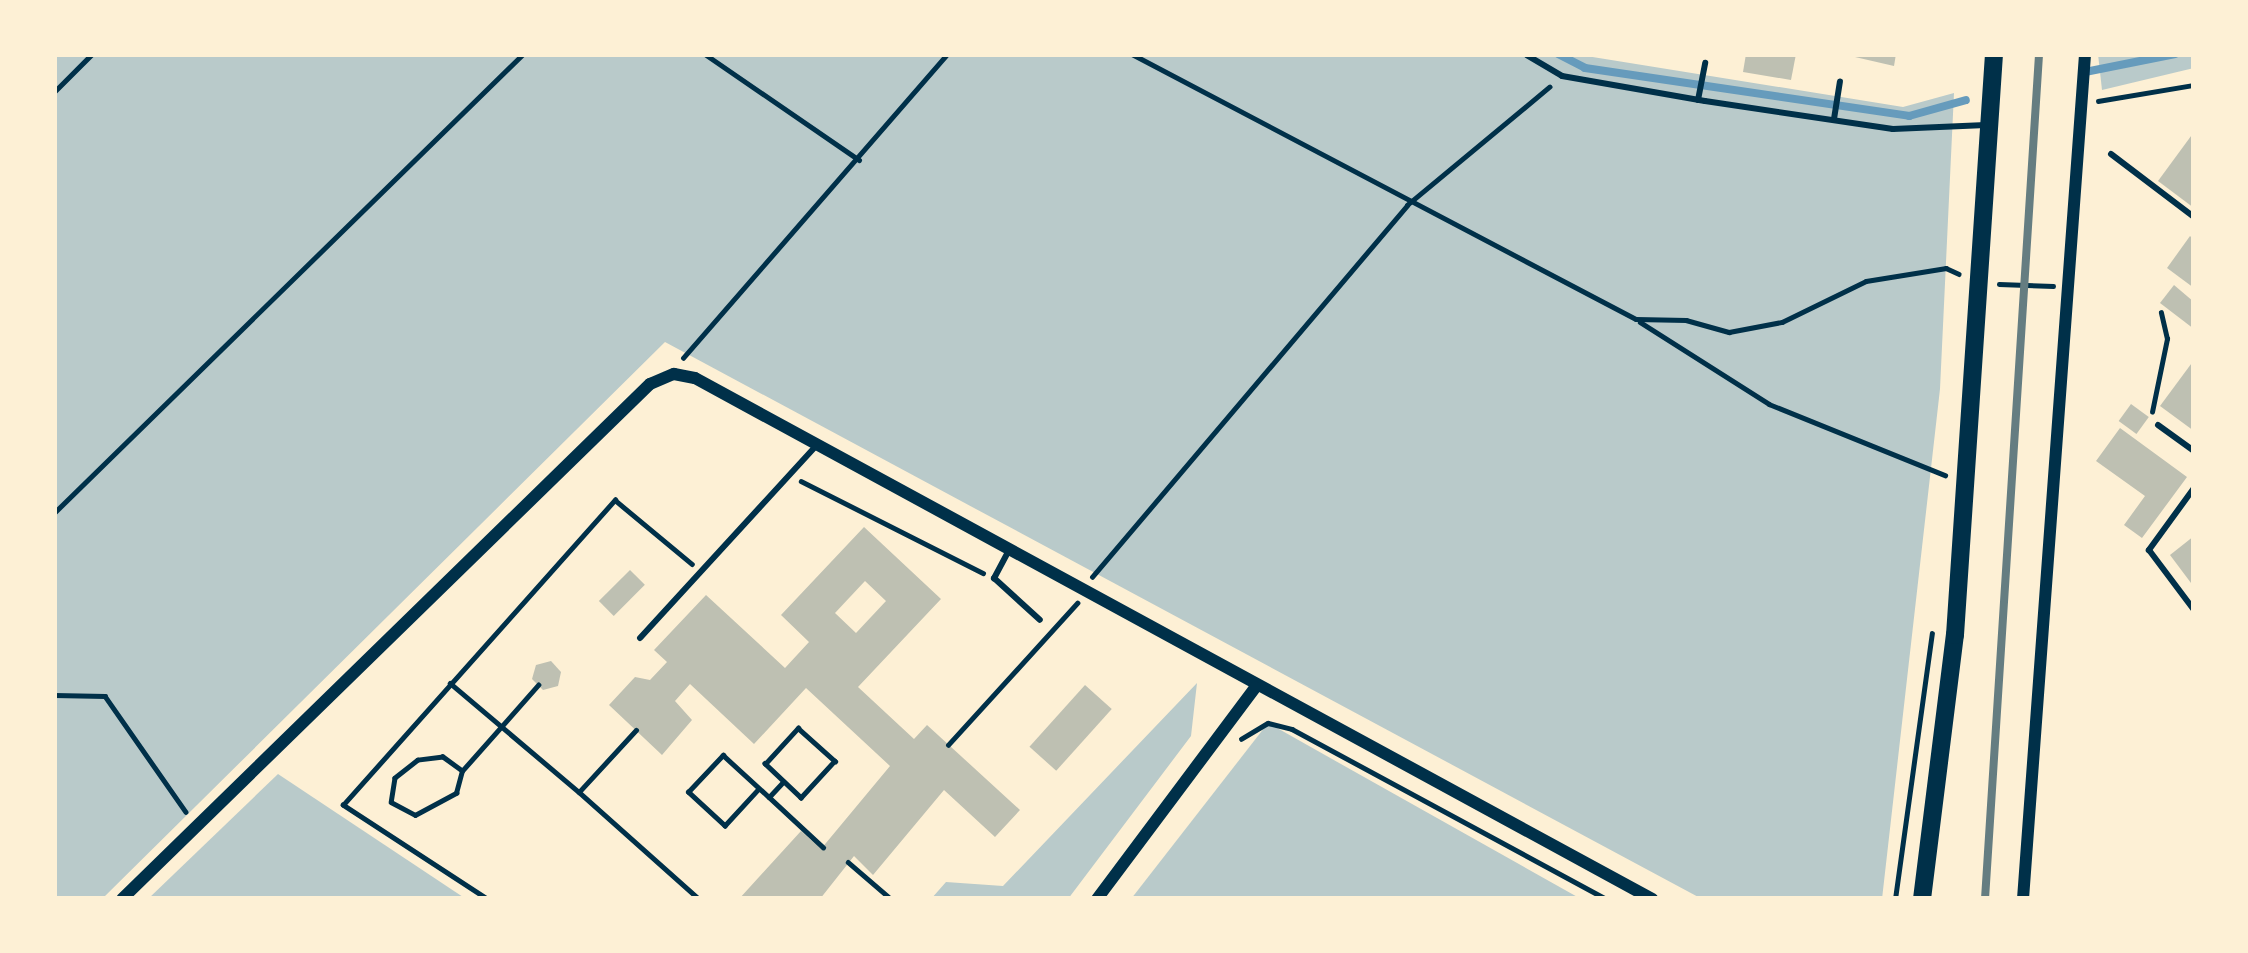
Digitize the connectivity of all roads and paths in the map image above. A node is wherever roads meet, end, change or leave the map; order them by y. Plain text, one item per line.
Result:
1 (92, 54) edge
2 (523, 54) edge
3 (705, 54) edge
4 (947, 54) edge
5 (1132, 54) edge
6 (1525, 54) edge
7 (1994, 54) edge
8 (2085, 54) edge
9 (1705, 62) dead end
10 (1562, 76) junction
11 (1840, 81) dead end
12 (2194, 85) edge
13 (54, 92) edge
14 (1698, 100) junction
15 (2080, 104) junction
16 (1834, 119) junction
17 (1989, 125) junction
18 (2111, 154) dead end
19 (859, 160) junction
20 (1407, 205) junction
21 (2194, 217) edge
22 (1962, 253) dead end
23 (1960, 274) junction
24 (1979, 283) junction
25 (2065, 285) junction
26 (1960, 292) dead end
27 (2161, 313) dead end
28 (1636, 319) junction
29 (674, 374) junction
30 (2158, 425) joint
31 (817, 444) junction
32 (2194, 451) edge
33 (1951, 455) dead end
34 (789, 475) junction
35 (1950, 476) junction
36 (2194, 488) edge
37 (1948, 494) dead end
38 (54, 513) edge
39 (1010, 549) junction
40 (700, 572) junction
41 (994, 578) junction
42 (1084, 590) junction
43 (2194, 610) edge
44 (1040, 620) dead end
45 (1934, 626) dead end
46 (640, 638) dead end
47 (450, 683) junction
48 (538, 685) dead end
49 (1256, 688) junction
50 (54, 695) edge
51 (500, 726) junction
52 (636, 730) dead end
53 (1238, 741) dead end
54 (948, 745) dead end
55 (462, 771) junction
56 (783, 782) junction
57 (759, 789) junction
58 (579, 792) junction
59 (769, 797) junction
60 (196, 826) junction
61 (823, 847) dead end
62 (848, 862) dead end
63 (122, 899) edge
64 (487, 899) edge
65 (699, 899) edge
66 (892, 899) edge
67 (1097, 899) edge
68 (1607, 899) edge
69 (1652, 899) edge
70 (1895, 899) edge
71 (1922, 899) edge
72 (2024, 899) edge

1 - 13 path
2 - 38 path
3 - 19 path
4 - 19 path
5 - 20 path
6 - 10 lane
7 - 17 main road
8 - 15 street
9 - 14 lane
10 - 14 lane
10 - 20 path
11 - 16 lane
12 - 15 path
14 - 16 lane
15 - 25 street
16 - 17 lane
17 - 24 main road
18 - 21 lane
19 - 29 path
20 - 28 path
20 - 42 path
22 - 23 path
23 - 24 path
23 - 26 path
23 - 28 path
24 - 25 path
24 - 71 main road
25 - 72 street
27 - 30 path
28 - 35 path
29 - 31 street
29 - 60 street
30 - 32 lane
31 - 34 lane
31 - 39 street
33 - 35 path
34 - 40 lane
34 - 41 path
35 - 37 path
36 - 43 lane
39 - 41 lane
39 - 42 street
40 - 46 lane
40 - 47 path
41 - 44 lane
42 - 49 street
42 - 54 path
45 - 70 path
47 - 51 path
47 - 64 path
48 - 51 path
49 - 67 street
49 - 69 street
50 - 60 path
51 - 55 path
51 - 58 path
52 - 58 path
53 - 68 path
55 - 55 path
56 - 56 path
56 - 59 path
57 - 57 path
57 - 59 path
58 - 65 path
59 - 61 path
60 - 63 street
62 - 66 path

